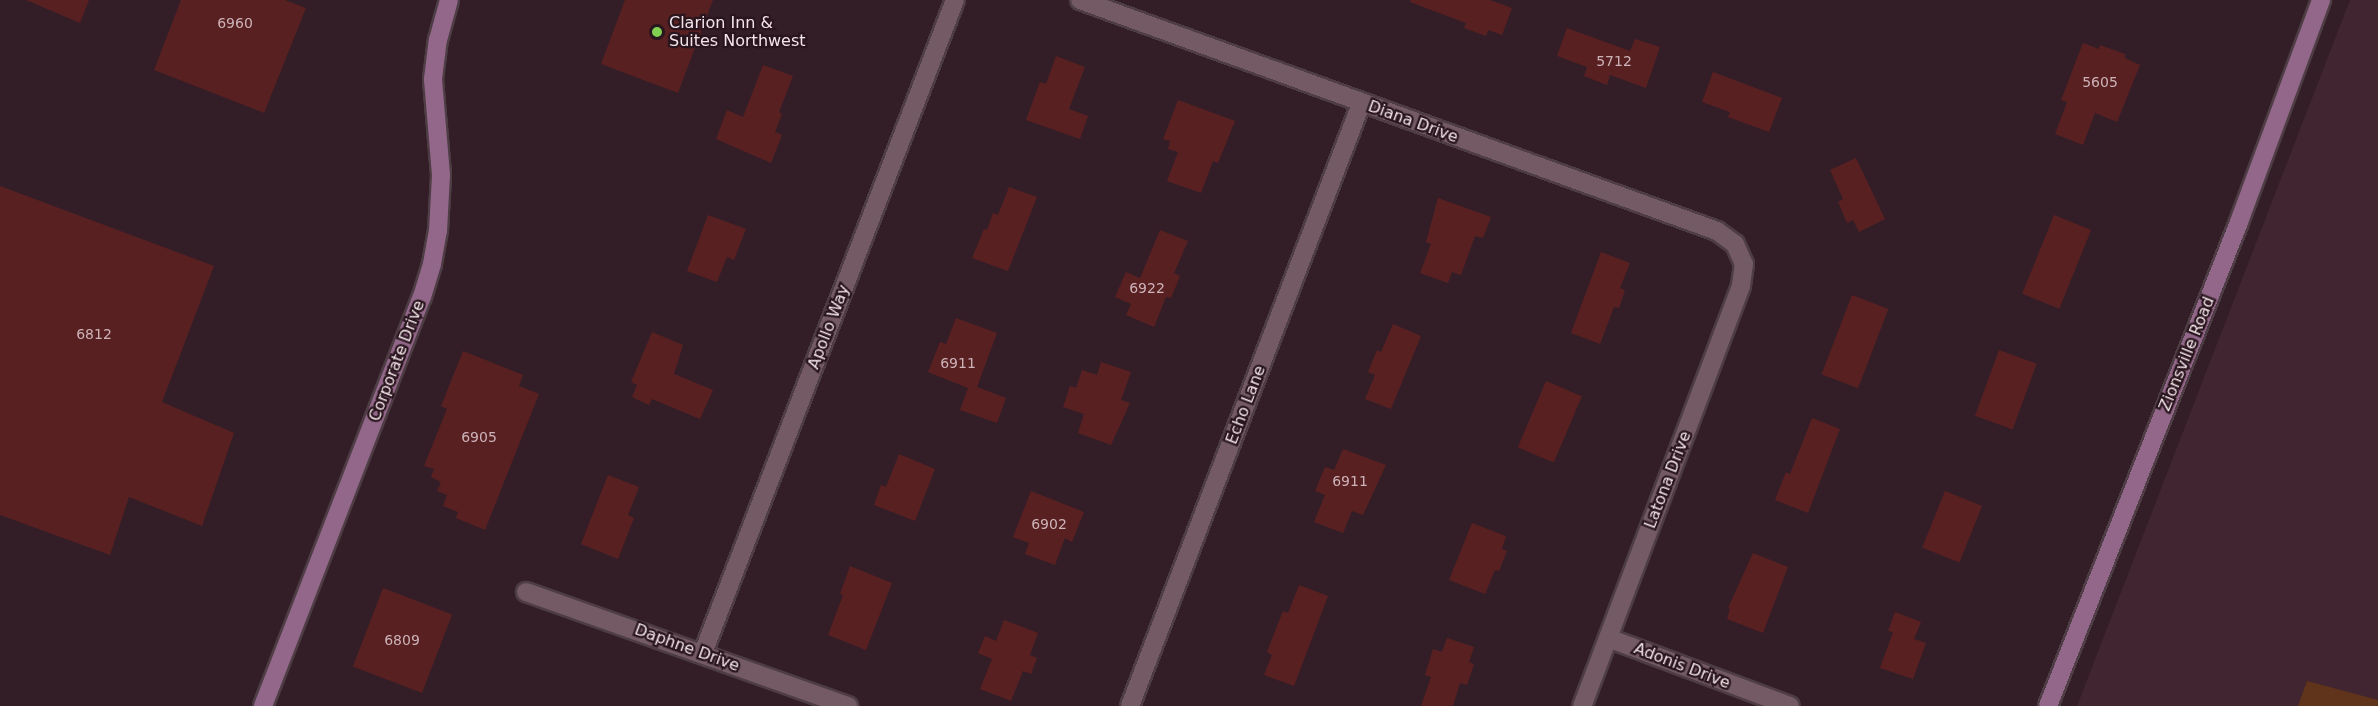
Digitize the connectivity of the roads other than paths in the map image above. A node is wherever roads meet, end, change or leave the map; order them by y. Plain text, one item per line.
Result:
1 (449, 0) edge
2 (955, 0) edge
3 (1080, 0) edge
4 (2321, 0) edge
5 (1361, 104) junction
6 (1740, 252) joint
7 (526, 592) dead end
8 (1608, 638) junction
9 (703, 653) junction
10 (263, 706) edge
11 (848, 706) edge
12 (1130, 706) edge
13 (1582, 706) edge
14 (1790, 706) edge
15 (2048, 706) edge

1 - 10 street, Corporate Drive
2 - 9 street, Apollo Way
3 - 5 street, Diana Drive
4 - 15 street, Zionsville Road
5 - 6 street, Diana Drive
5 - 12 street, Echo Lane
6 - 8 street, Latona Drive
7 - 9 street, Daphne Drive
8 - 13 street, Latona Drive
8 - 14 street, Adonis Drive
9 - 11 street, Daphne Drive

